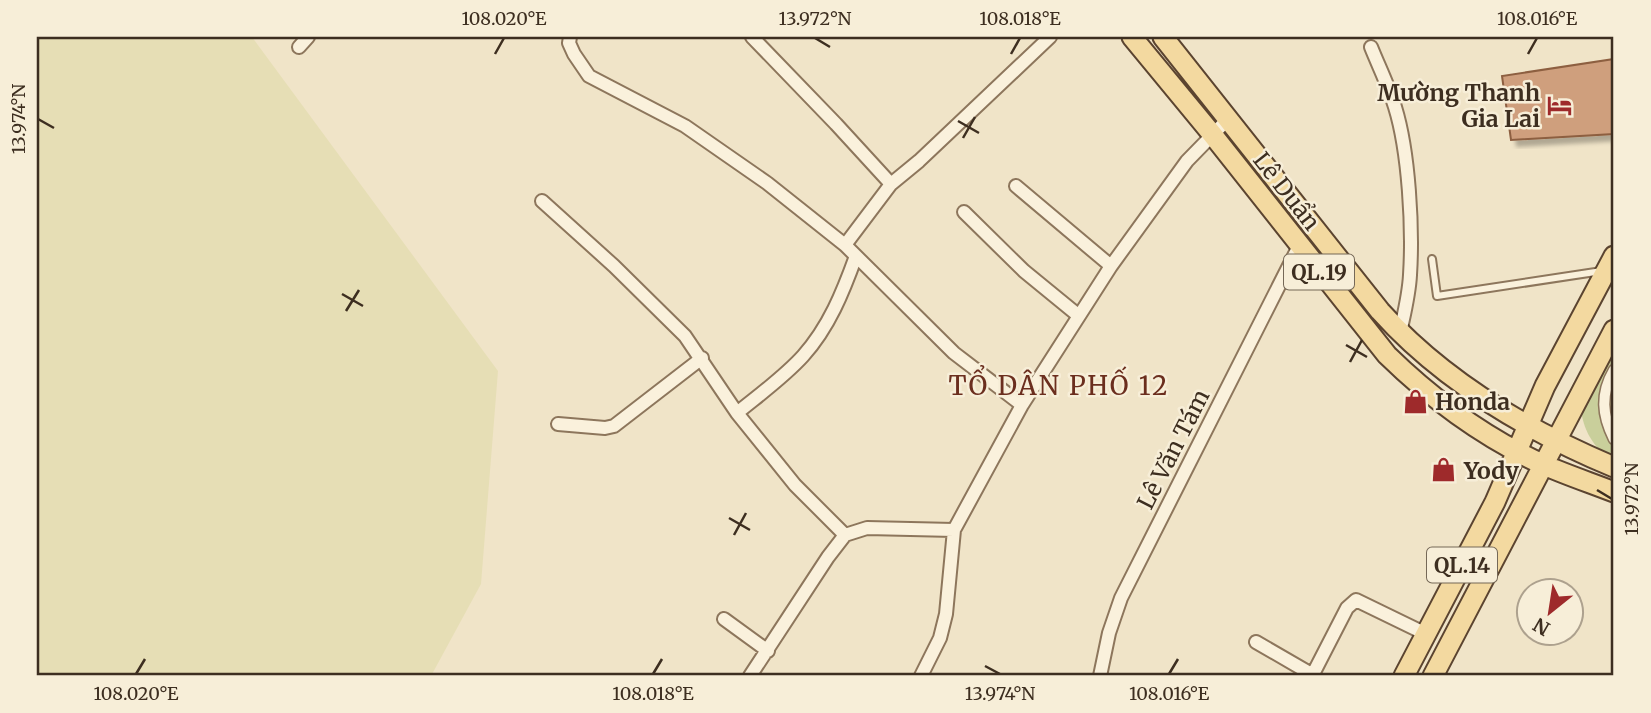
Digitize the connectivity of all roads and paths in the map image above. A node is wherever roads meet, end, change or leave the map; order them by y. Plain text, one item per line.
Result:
1 (570, 37) edge
2 (752, 37) edge
3 (1050, 37) edge
4 (1132, 37) edge
5 (1163, 37) edge
6 (1371, 47) dead end
7 (1229, 118) junction
8 (1212, 134) junction
9 (891, 184) junction
10 (1016, 186) dead end
11 (542, 201) dead end
12 (964, 212) dead end
13 (845, 245) junction
14 (1299, 246) junction
15 (856, 256) junction
16 (1432, 259) dead end
17 (1611, 263) edge
18 (1111, 266) junction
19 (1079, 316) junction
20 (1400, 333) junction
21 (1612, 341) edge
22 (702, 358) junction
23 (1614, 370) edge
24 (1022, 405) junction
25 (737, 413) junction
26 (558, 424) dead end
27 (1528, 425) junction
28 (1614, 439) edge
29 (1557, 441) junction
30 (1517, 451) junction
31 (1545, 465) junction
32 (1614, 467) edge
33 (1614, 492) edge
34 (954, 530) junction
35 (845, 535) junction
36 (724, 619) dead end
37 (1426, 634) junction
38 (1256, 642) dead end
39 (768, 651) junction
40 (750, 676) edge
41 (921, 676) edge
42 (1100, 676) edge
43 (1312, 676) edge
44 (1404, 676) edge
45 (1433, 676) edge

1 - 13 street
2 - 9 street
3 - 9 street
4 - 8 main road, Lê Duẩn / QL.19
5 - 7 main road, Lê Duẩn / QL.19
6 - 20 street
7 - 8 street
7 - 20 main road, Lê Duẩn / QL.19
8 - 14 main road, Lê Duẩn / QL.19
8 - 18 street
9 - 13 street
10 - 18 street
11 - 22 street
12 - 19 street
13 - 15 street
14 - 30 main road, Lê Duẩn / QL.19
14 - 42 street, Lê Văn Tám
15 - 24 street
15 - 25 street
16 - 17 lane
17 - 27 main road, QL.14
18 - 19 street
19 - 24 street
20 - 27 main road, Lê Duẩn / QL.19
21 - 29 main road, QL.14
22 - 25 street
22 - 26 street
23 - 28 street
24 - 34 street
25 - 35 street
27 - 29 main road, Lê Duẩn / QL.19
27 - 30 main road, QL.14
29 - 31 main road, QL.14
29 - 32 main road, Lê Duẩn
30 - 31 main road, Lê Duẩn / QL.19
30 - 37 main road, QL.14
31 - 33 main road, Lê Duẩn
31 - 45 main road, QL.14
34 - 35 street
34 - 41 street
35 - 39 street
36 - 39 street
37 - 43 street
37 - 44 main road, QL.14
38 - 43 street
39 - 40 street

